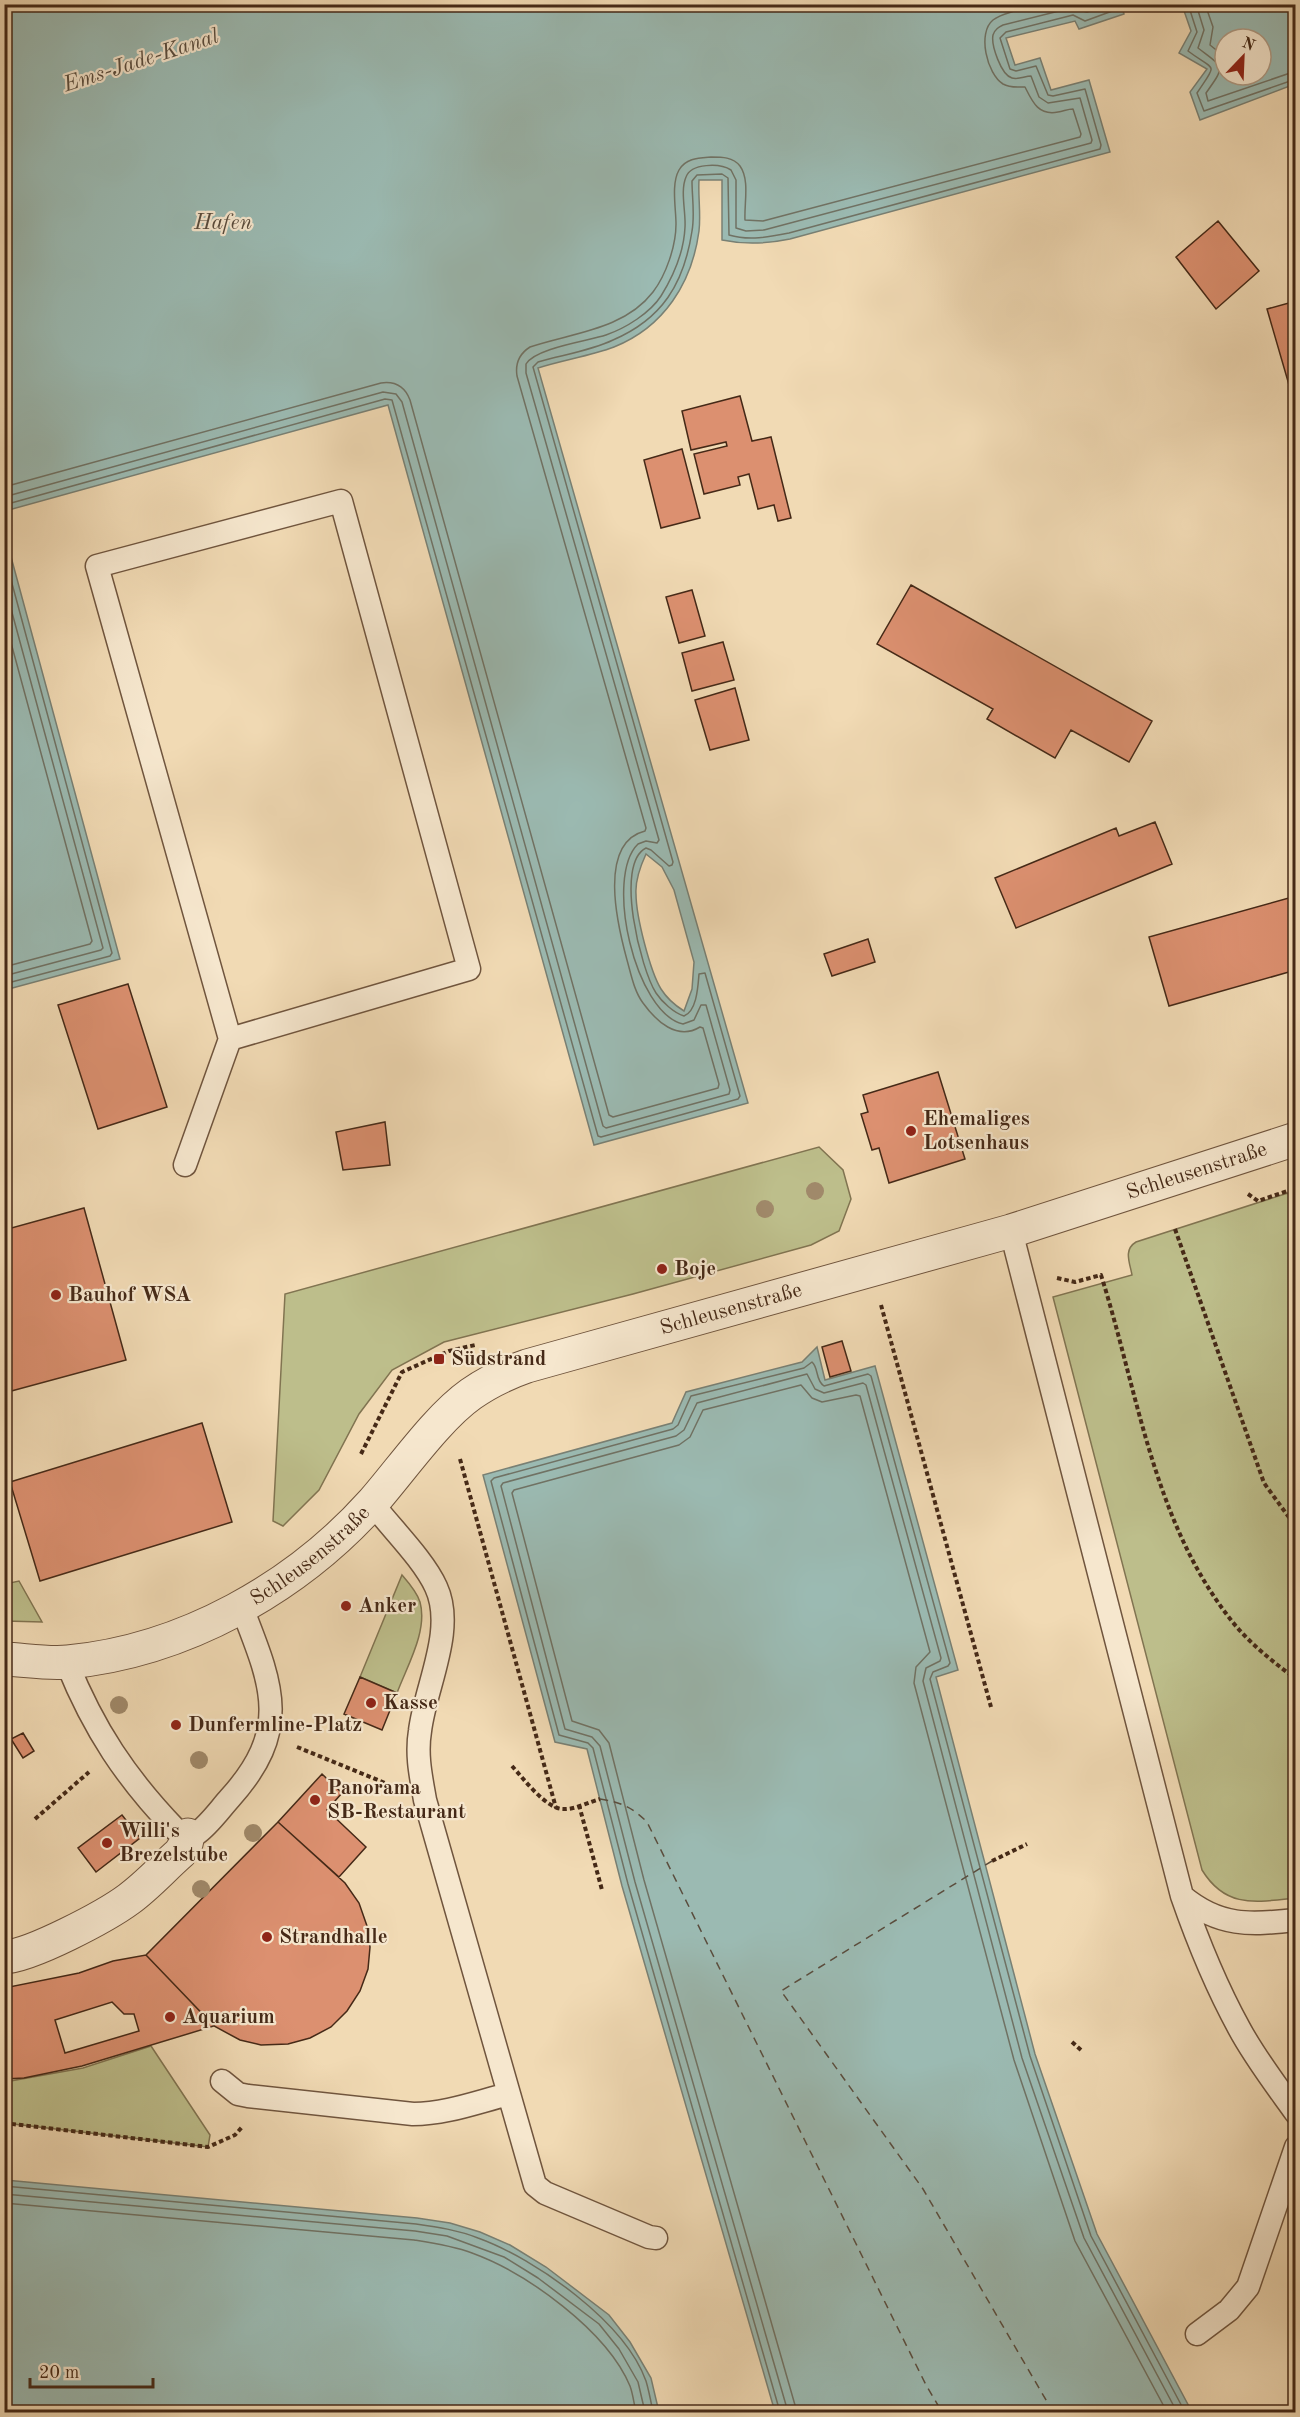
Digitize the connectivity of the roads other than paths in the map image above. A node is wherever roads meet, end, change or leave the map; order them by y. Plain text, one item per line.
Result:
1 (230, 1039) junction
2 (1296, 1139) edge
3 (185, 1165) dead end
4 (1011, 1231) junction
5 (372, 1503) junction
6 (242, 1608) junction
7 (4, 1659) edge
8 (67, 1663) junction
9 (188, 1835) junction
10 (1182, 1896) junction
11 (1296, 1920) edge
12 (4, 1956) edge
13 (222, 2081) dead end
14 (509, 2094) junction
15 (1296, 2113) edge
16 (1296, 2147) edge
17 (656, 2238) dead end
18 (1197, 2334) dead end

1 - 1 lane
1 - 3 lane
2 - 4 street, Schleusenstraße
4 - 5 street, Schleusenstraße
4 - 10 lane
5 - 6 street, Schleusenstraße
5 - 14 lane
6 - 8 street
6 - 9 lane
7 - 8 street
8 - 9 lane
9 - 12 street
10 - 11 lane
10 - 15 lane
13 - 14 lane
14 - 17 lane
16 - 18 lane

